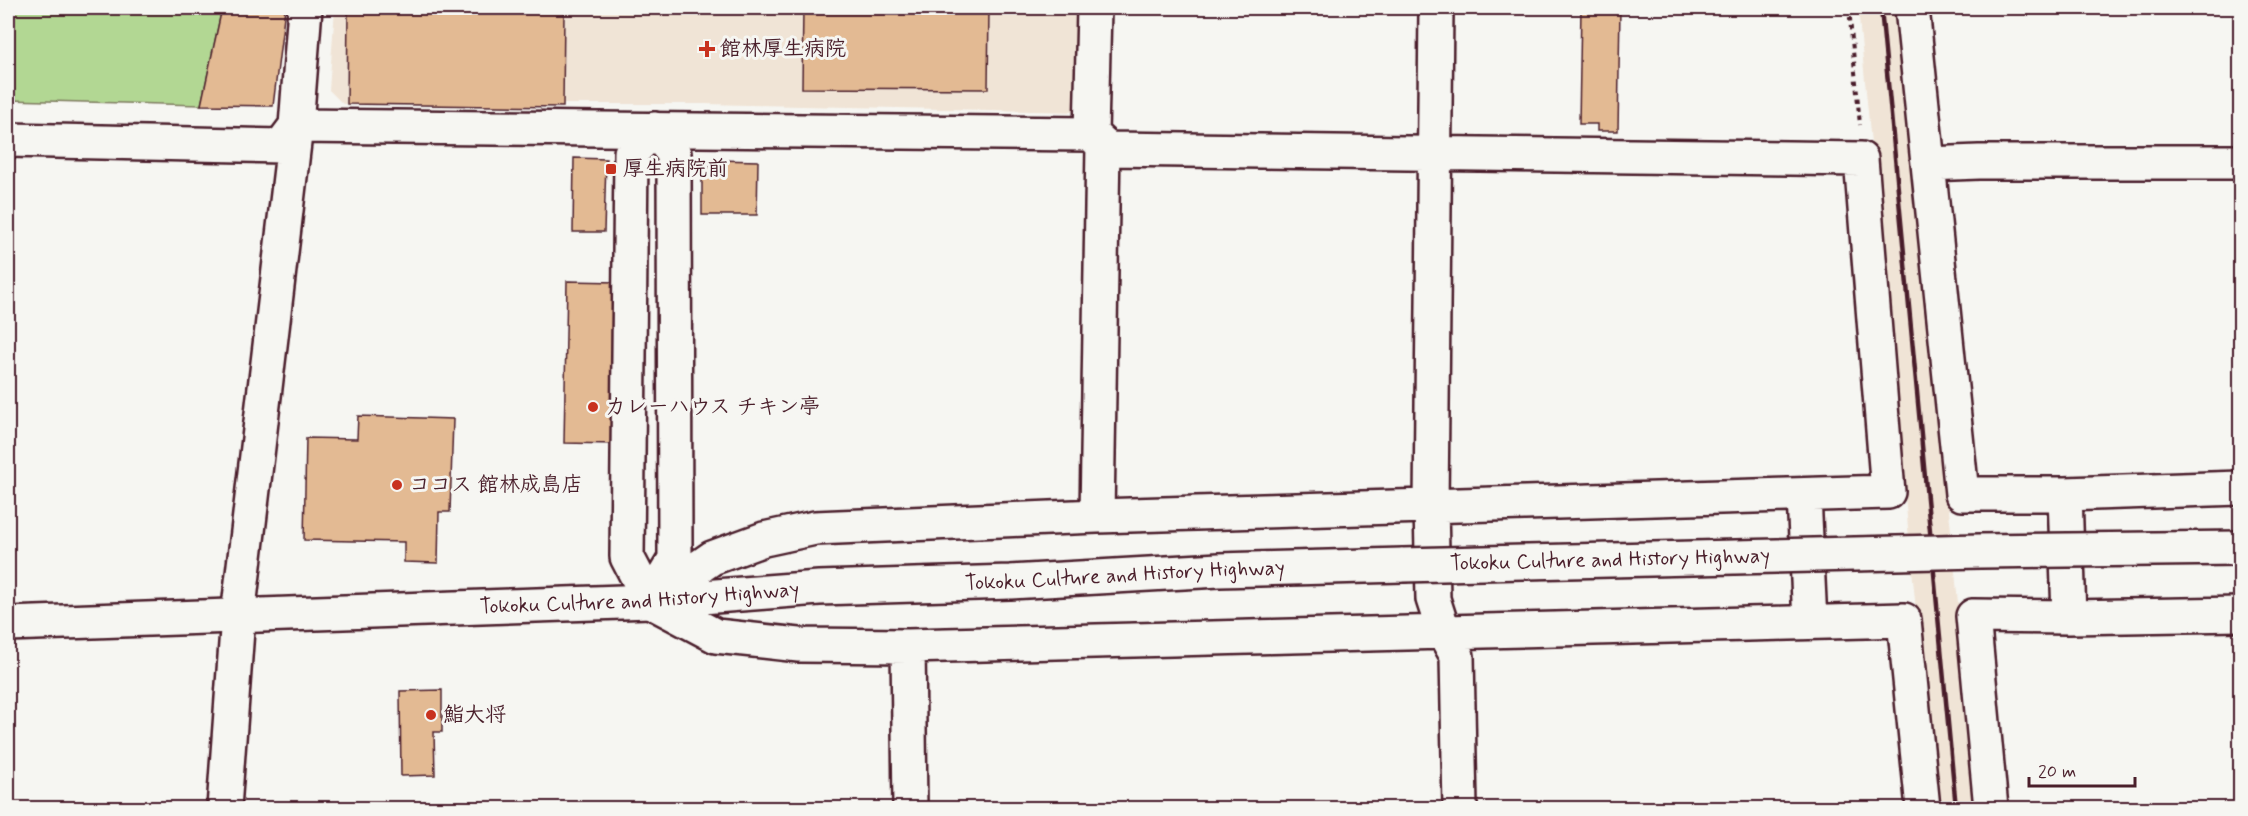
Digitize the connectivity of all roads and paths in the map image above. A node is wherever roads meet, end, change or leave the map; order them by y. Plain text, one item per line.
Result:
1 (305, 8) edge
2 (1094, 8) edge
3 (1436, 8) edge
4 (1849, 8) edge
5 (1912, 8) edge
6 (296, 126) junction
7 (654, 129) junction
8 (1097, 139) junction
9 (8, 140) edge
10 (1434, 153) junction
11 (1861, 159) junction
12 (2241, 162) edge
13 (1928, 164) junction
14 (2241, 488) edge
15 (2065, 494) junction
16 (1804, 496) junction
17 (1431, 506) junction
18 (1097, 516) junction
19 (2241, 548) edge
20 (650, 601) junction
21 (2241, 614) edge
22 (238, 616) junction
23 (2069, 617) junction
24 (1810, 622) junction
25 (8, 624) edge
26 (1444, 633) junction
27 (908, 646) junction
28 (224, 808) edge
29 (910, 808) edge
30 (1460, 808) edge
31 (1923, 808) edge
32 (1991, 808) edge

1 - 6 main road
2 - 8 main road
3 - 10 main road
4 - 11 path
5 - 13 main road
6 - 7 main road
6 - 9 main road
6 - 22 main road
7 - 8 main road
7 - 20 main road
7 - 20 main road
8 - 10 main road
8 - 18 main road
10 - 11 main road
10 - 17 main road
11 - 16 main road
12 - 13 main road
13 - 15 main road
14 - 15 main road
15 - 23 main road
16 - 17 main road
16 - 24 main road
17 - 18 main road
17 - 26 main road
18 - 20 main road
19 - 20 main road, Tokoku Culture and History Highway, bridge
20 - 22 main road, Tokoku Culture and History Highway
20 - 27 main road
21 - 23 main road
22 - 25 main road, Tokoku Culture and History Highway
22 - 28 main road
23 - 32 main road
24 - 26 main road
24 - 31 main road
26 - 27 main road
26 - 30 main road
27 - 29 main road

